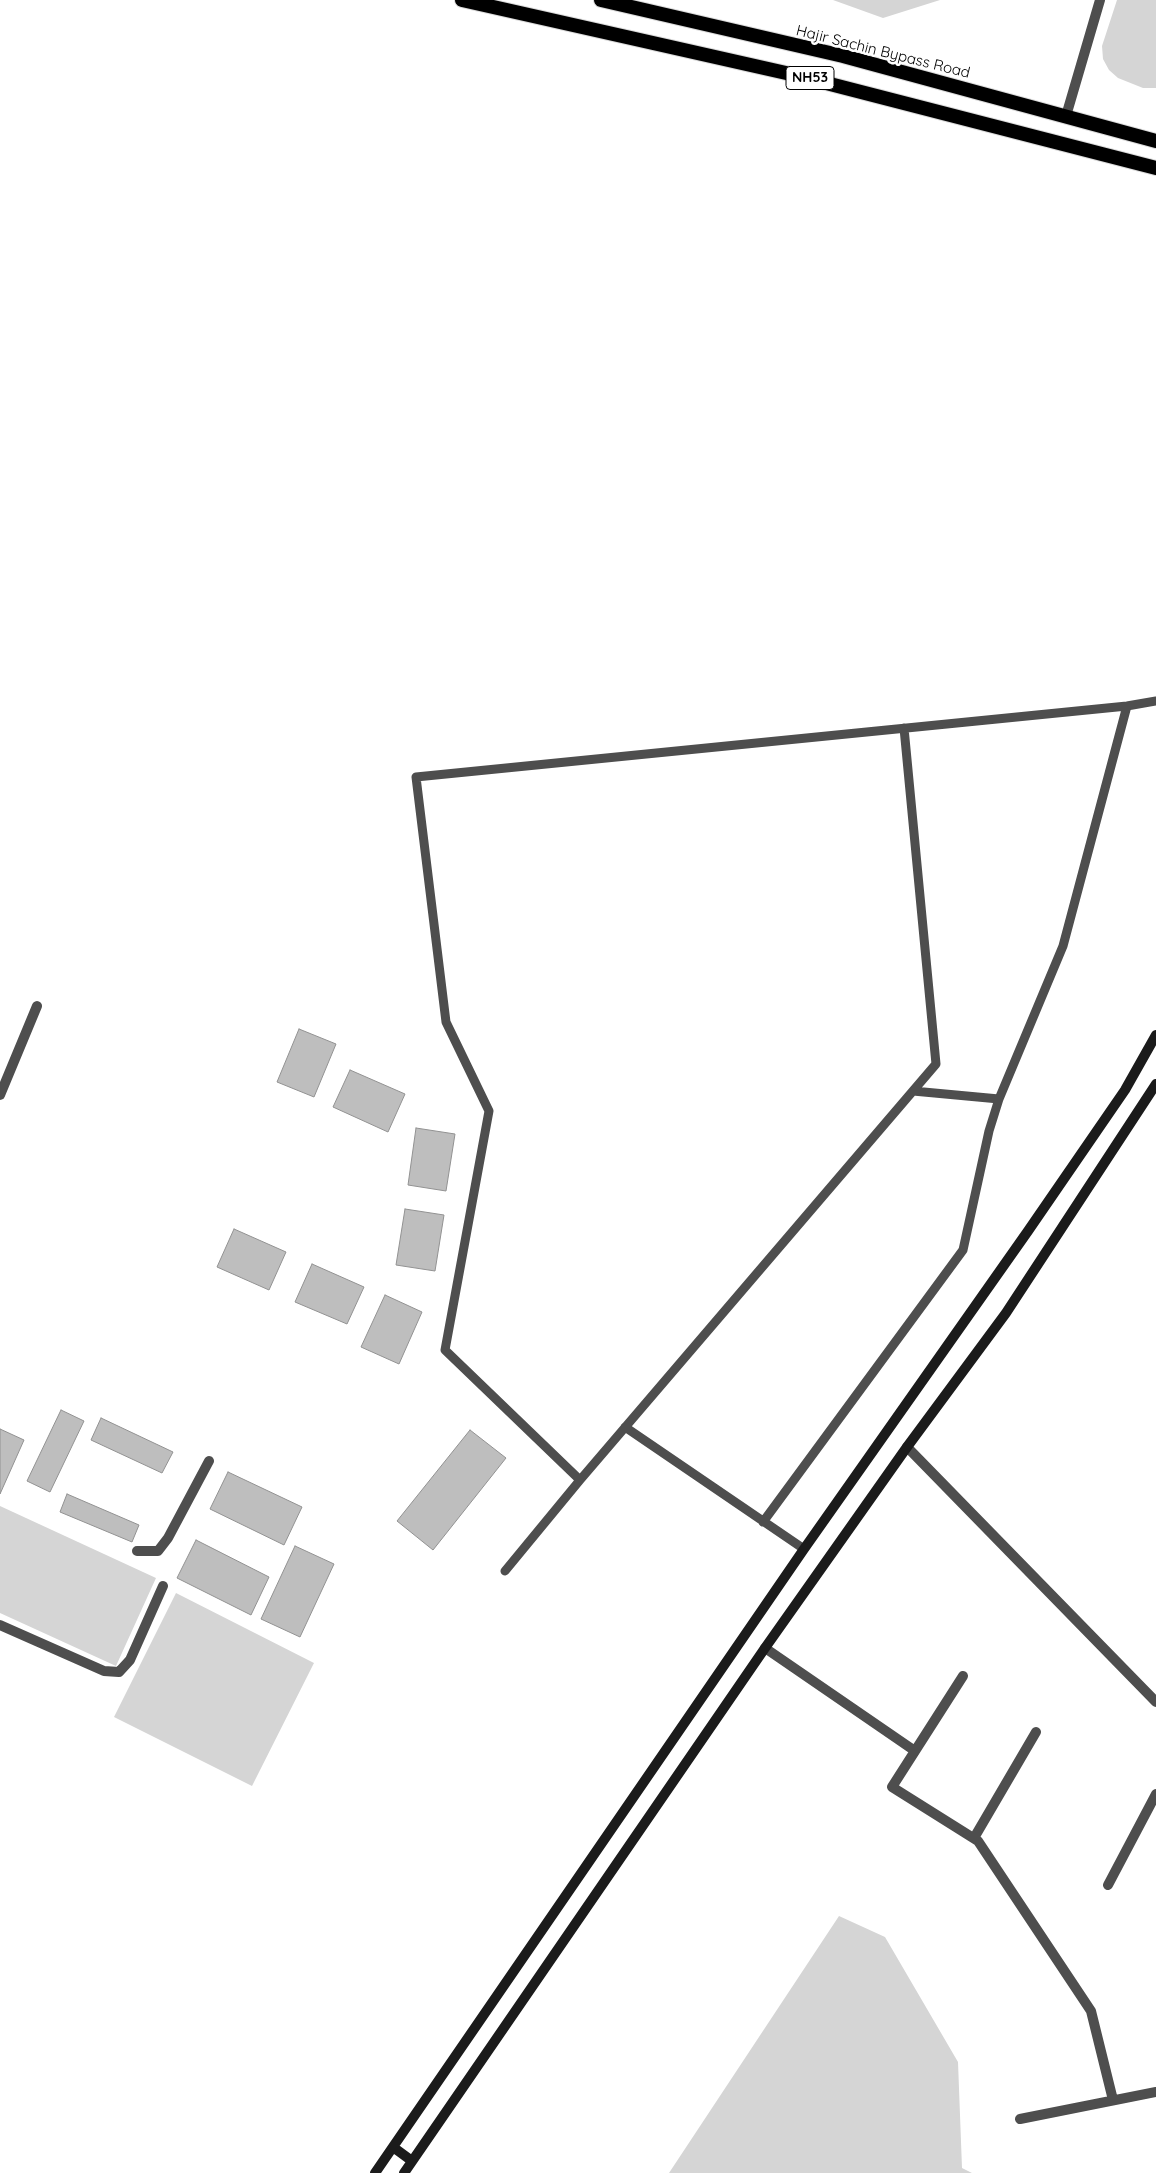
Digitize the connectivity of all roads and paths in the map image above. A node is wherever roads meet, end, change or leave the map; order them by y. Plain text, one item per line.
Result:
1 (462, 0) edge
2 (601, 0) edge
3 (1100, 0) edge
4 (1066, 116) junction
5 (1156, 141) edge
6 (1156, 168) edge
7 (1156, 701) edge
8 (1127, 706) junction
9 (904, 728) junction
10 (38, 1006) dead end
11 (1156, 1035) edge
12 (1156, 1084) edge
13 (913, 1091) junction
14 (0, 1095) edge
15 (999, 1099) junction
16 (625, 1427) junction
17 (907, 1447) junction
18 (210, 1461) dead end
19 (580, 1480) junction
20 (763, 1522) junction
21 (804, 1549) junction
22 (137, 1551) dead end
23 (505, 1571) dead end
24 (163, 1586) dead end
25 (0, 1625) edge
26 (764, 1648) junction
27 (963, 1676) dead end
28 (1156, 1702) edge
29 (1036, 1732) dead end
30 (915, 1751) junction
31 (1156, 1794) edge
32 (974, 1838) junction
33 (1108, 1885) dead end
34 (1156, 2092) edge
35 (1112, 2100) junction
36 (1020, 2119) dead end
37 (393, 2147) junction
38 (412, 2161) junction
39 (375, 2173) edge
40 (404, 2173) edge

1 - 6 highway, NH53
2 - 4 highway, Hajir Sachin Bypass Road / NH53
3 - 4 street
4 - 5 highway, Hajir Sachin Bypass Road / NH53
7 - 8 lane
8 - 9 lane
8 - 15 lane
9 - 13 lane
9 - 19 lane
10 - 14 street
11 - 21 main road
12 - 17 main road
13 - 15 lane
13 - 16 lane
15 - 20 lane
16 - 19 lane
16 - 20 lane
17 - 26 main road
17 - 28 street
18 - 22 street
19 - 23 lane
20 - 21 lane
21 - 37 main road
24 - 25 street
26 - 30 street
26 - 38 main road
27 - 30 street
29 - 32 street
30 - 32 street
31 - 33 street
32 - 35 street
34 - 35 street
35 - 36 street
37 - 38 main road
37 - 39 main road
38 - 40 main road

